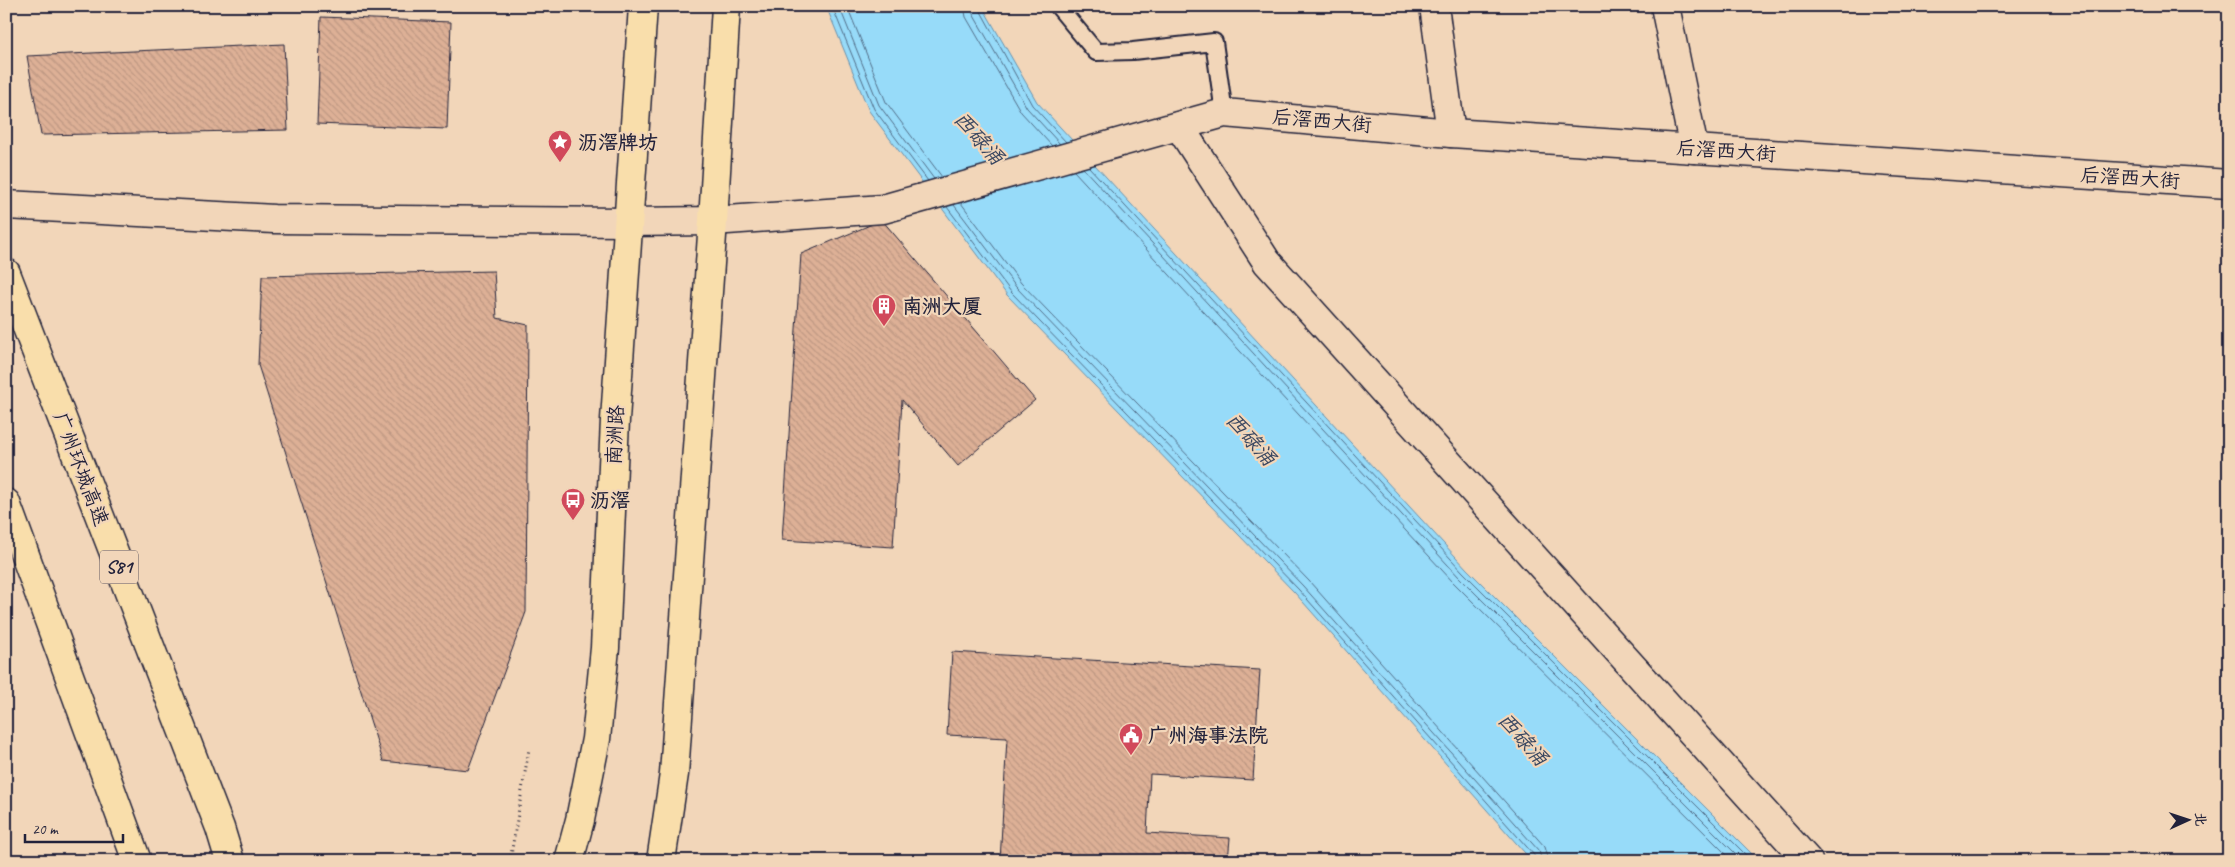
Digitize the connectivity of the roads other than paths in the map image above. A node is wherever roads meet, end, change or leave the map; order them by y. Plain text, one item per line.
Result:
1 (643, 6) edge
2 (726, 6) edge
3 (1058, 6) edge
4 (1434, 6) edge
5 (1665, 6) edge
6 (1224, 113) junction
7 (1179, 126) junction
8 (1450, 133) junction
9 (1694, 149) junction
10 (2229, 184) edge
11 (6, 205) edge
12 (713, 221) junction
13 (628, 222) junction
14 (6, 273) edge
15 (6, 503) edge
16 (137, 861) edge
17 (230, 861) edge
18 (569, 861) edge
19 (661, 861) edge
20 (1808, 861) edge

1 - 13 main road, 南洲路
2 - 12 main road
3 - 6 lane
4 - 8 street
5 - 9 street
6 - 7 street
6 - 8 street, 后滘西大街
7 - 12 street
7 - 20 street
8 - 9 street, 后滘西大街
9 - 10 street, 后滘西大街
11 - 13 street
12 - 13 street
12 - 19 main road
13 - 18 main road, 南洲路
14 - 17 main road, 广州环城高速 / S81
15 - 16 main road

